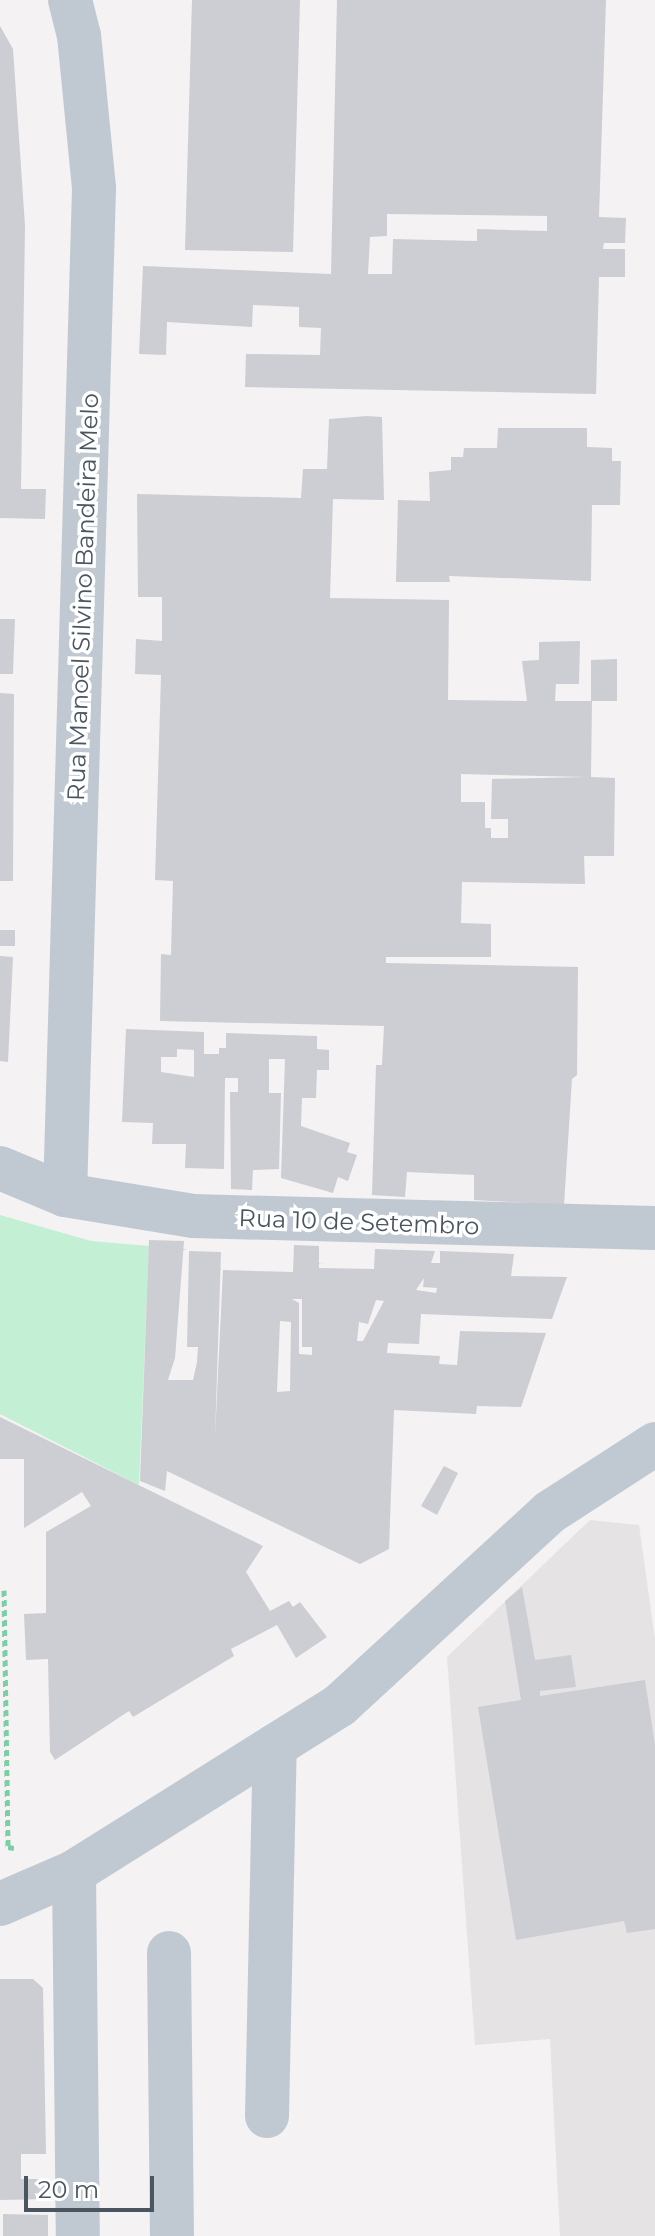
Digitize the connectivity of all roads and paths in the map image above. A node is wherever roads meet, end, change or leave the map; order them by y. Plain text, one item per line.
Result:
1 (70, 0) edge
2 (0, 1168) edge
3 (65, 1195) junction
4 (655, 1228) edge
5 (655, 1444) edge
6 (4, 1590) dead end
7 (275, 1746) junction
8 (21, 1849) dead end
9 (74, 1872) junction
10 (0, 1904) edge
11 (169, 1953) dead end
12 (267, 2116) dead end
13 (78, 2236) edge
14 (172, 2236) edge

1 - 3 street, Rua Manoel Silvino Bandeira Melo
2 - 3 street, Rua 10 de Setembro
3 - 4 street, Rua 10 de Setembro
5 - 7 street
6 - 8 path
7 - 9 street
7 - 12 street
9 - 10 street
9 - 13 street
11 - 14 street

